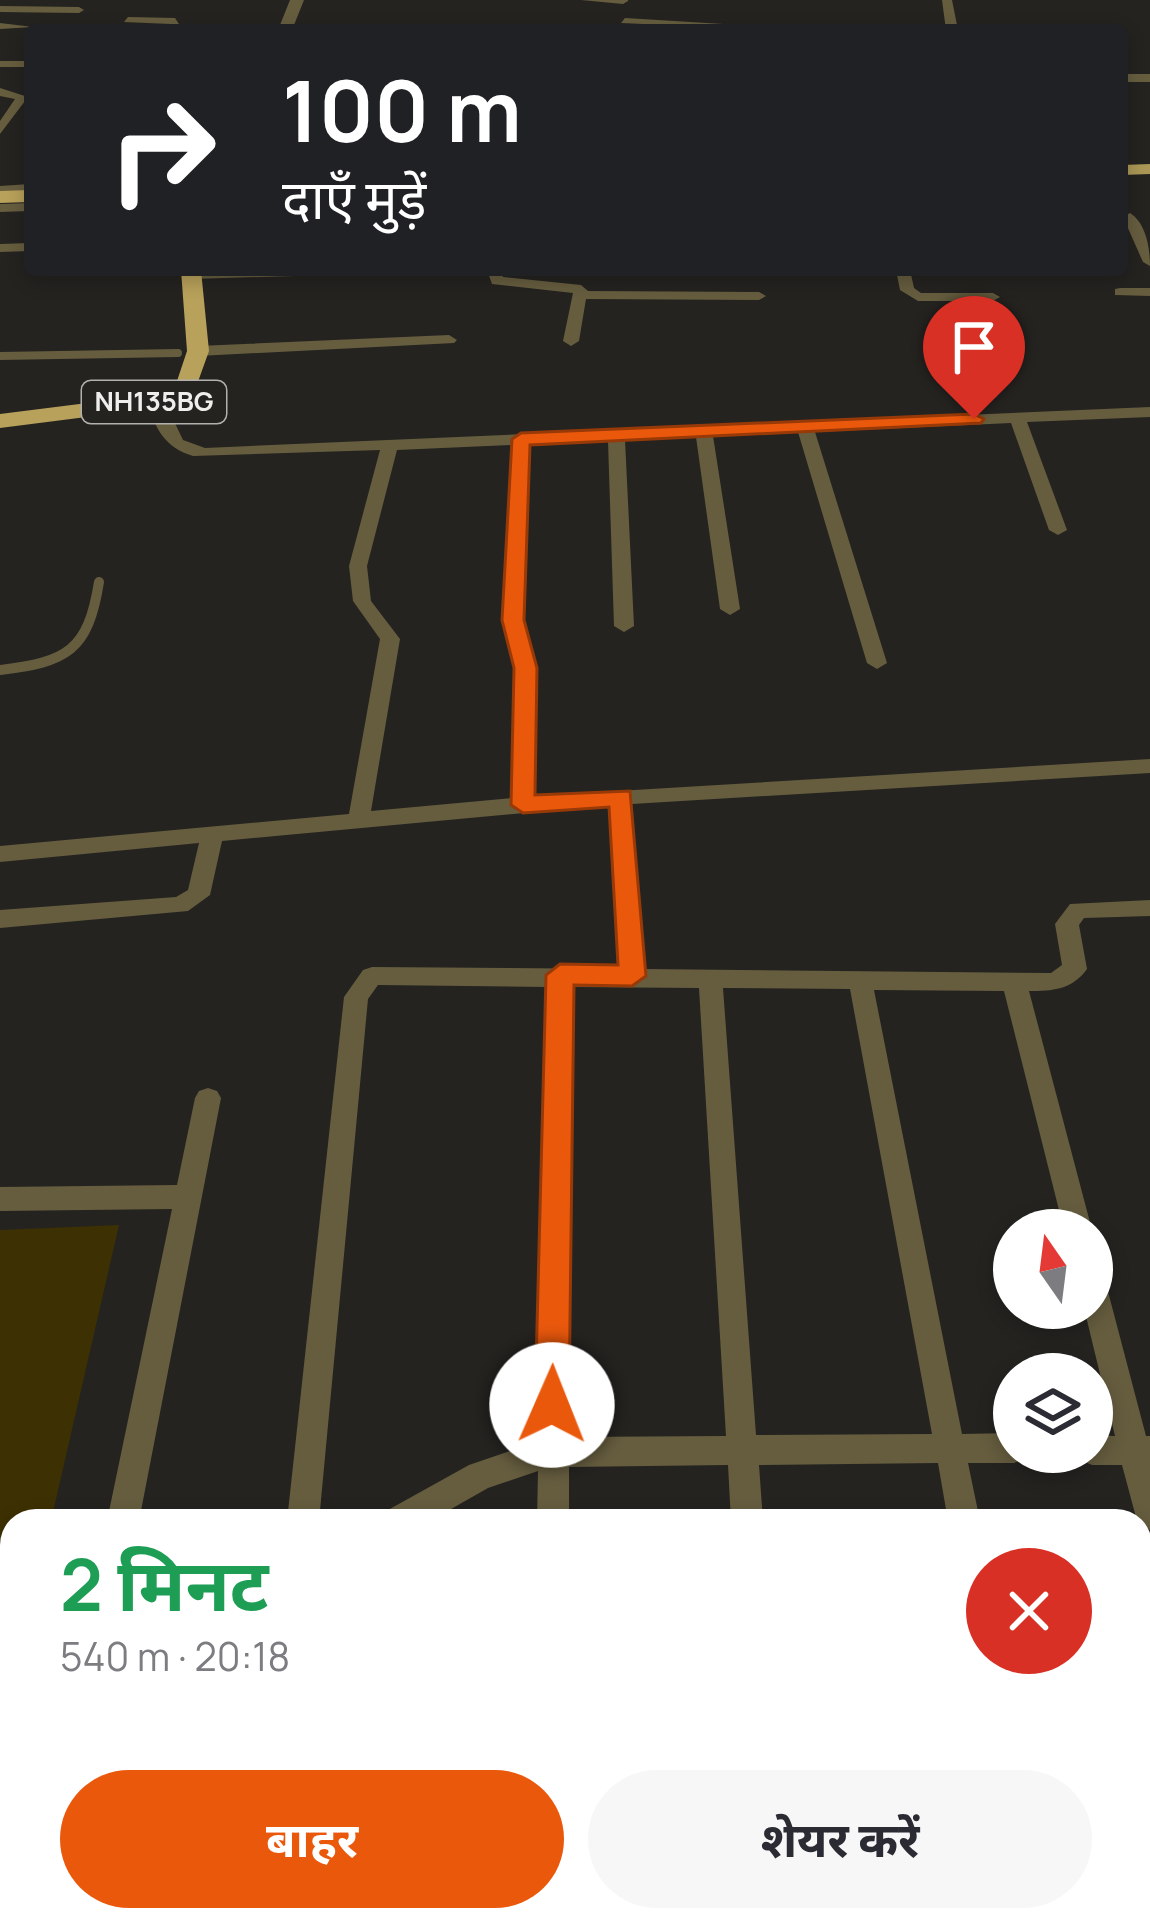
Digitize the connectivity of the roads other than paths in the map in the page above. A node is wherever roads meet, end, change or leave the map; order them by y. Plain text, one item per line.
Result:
1 (586, 0) edge
2 (623, 0) edge
3 (54, 5) edge
4 (0, 9) edge
5 (79, 10) dead end
6 (128, 20) dead end
7 (176, 24) edge
8 (0, 92) edge
9 (0, 130) edge
10 (1130, 217) dead end
11 (1150, 262) edge
12 (186, 276) edge
13 (496, 276) edge
14 (904, 276) edge
15 (1120, 292) dead end
16 (1150, 292) edge
17 (583, 295) junction
18 (759, 296) dead end
19 (994, 297) dead end
20 (449, 340) dead end
21 (571, 341) dead end
22 (188, 352) junction
23 (0, 356) edge
24 (157, 401) junction
25 (0, 411) edge
26 (1150, 412) edge
27 (1017, 417) junction
28 (0, 421) edge
29 (805, 427) junction
30 (704, 431) junction
31 (616, 435) junction
32 (521, 439) junction
33 (391, 445) junction
34 (1058, 530) dead end
35 (99, 582) dead end
36 (730, 609) dead end
37 (624, 626) dead end
38 (877, 663) dead end
39 (0, 670) edge
40 (1150, 766) edge
41 (621, 797) junction
42 (523, 805) junction
43 (359, 820) junction
44 (212, 834) junction
45 (0, 854) edge
46 (1150, 908) edge
47 (0, 919) edge
48 (560, 975) junction
49 (632, 976) junction
50 (710, 977) junction
51 (860, 979) junction
52 (1015, 981) junction
53 (208, 1098) dead end
54 (186, 1197) junction
55 (0, 1199) edge
56 (1073, 1209) edge
57 (1105, 1329) edge
58 (952, 1447) junction
59 (993, 1448) edge
60 (741, 1450) junction
61 (1142, 1451) edge
62 (551, 1452) junction
63 (124, 1509) edge
64 (304, 1509) edge
65 (421, 1509) edge
66 (553, 1509) edge
67 (746, 1509) edge
68 (962, 1509) edge
69 (1149, 1509) edge

1 - 2 street
3 - 4 street
3 - 5 street
6 - 7 street
8 - 9 street
10 - 11 street
12 - 22 highway, NH135BG
13 - 17 street
14 - 19 street
15 - 16 street
17 - 18 street
17 - 21 street
20 - 22 street
22 - 23 lane
22 - 24 highway, NH135BG
22 - 25 highway, NH135BG
24 - 28 highway, NH135BG
24 - 33 street
26 - 27 street
27 - 29 street
27 - 34 street
29 - 30 street
29 - 38 street
30 - 31 street
30 - 36 street
31 - 32 street
31 - 37 street
32 - 33 street
32 - 42 street
33 - 43 street
35 - 39 lane
40 - 41 street
41 - 42 street
41 - 49 street
42 - 43 street
43 - 44 street
44 - 45 street
44 - 47 street
46 - 52 street
48 - 49 street
48 - 62 street
48 - 64 street
49 - 50 street
50 - 51 street
50 - 60 street
51 - 52 street
51 - 58 street
52 - 56 street
53 - 54 street
54 - 55 street
54 - 63 street
57 - 61 street
58 - 59 street
58 - 60 street
58 - 68 street
60 - 62 street
60 - 67 street
61 - 69 street
62 - 65 street
62 - 66 street

